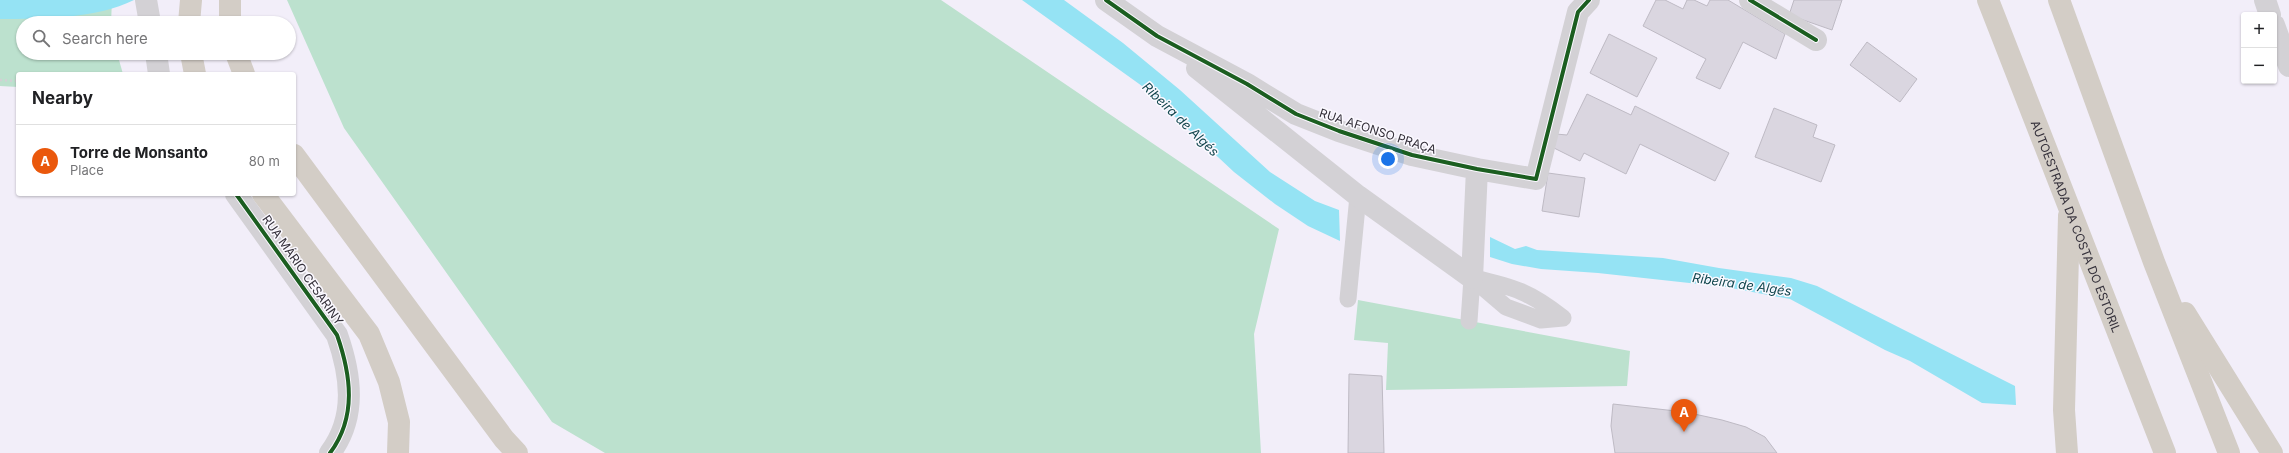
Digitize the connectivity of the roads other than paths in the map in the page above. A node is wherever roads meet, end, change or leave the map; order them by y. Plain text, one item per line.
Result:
1 (146, 0) edge
2 (191, 0) edge
3 (230, 0) edge
4 (1106, 0) edge
5 (1589, 0) edge
6 (1750, 0) edge
7 (1988, 0) edge
8 (2059, 0) edge
9 (2265, 0) edge
10 (2269, 12) edge
11 (149, 16) edge
12 (190, 16) edge
13 (230, 16) edge
14 (2277, 33) edge
15 (1158, 36) junction
16 (1816, 40) dead end
17 (157, 60) edge
18 (192, 60) edge
19 (239, 60) edge
20 (2289, 66) edge
21 (159, 72) edge
22 (195, 72) edge
23 (243, 72) edge
24 (296, 158) edge
25 (1477, 169) junction
26 (237, 196) edge
27 (265, 196) edge
28 (1358, 196) junction
29 (2069, 206) junction
30 (2154, 262) junction
31 (1472, 278) junction
32 (1348, 299) dead end
33 (1563, 318) dead end
34 (1469, 322) dead end
35 (330, 453) edge
36 (398, 453) edge
37 (517, 453) edge
38 (2067, 453) edge
39 (2165, 453) edge
40 (2229, 453) edge
41 (2272, 453) edge

1 - 11 street
2 - 12 highway
3 - 13 highway
4 - 15 street, RUA AFONSO PRAÇA
5 - 25 street, RUA AFONSO PRAÇA
6 - 16 street
7 - 29 highway, AUTOESTRADA DA COSTA DO ESTORIL
8 - 30 highway
9 - 10 street
14 - 20 street
15 - 25 street, RUA AFONSO PRAÇA
15 - 28 street
17 - 21 street
18 - 22 highway
19 - 23 highway
24 - 37 highway
25 - 31 street
26 - 35 street, RUA MÁRIO CESARINY
27 - 36 highway
28 - 31 street
28 - 32 lane
29 - 38 highway
29 - 39 highway, AUTOESTRADA DA COSTA DO ESTORIL
30 - 40 highway
30 - 41 highway
31 - 33 lane
31 - 34 lane

